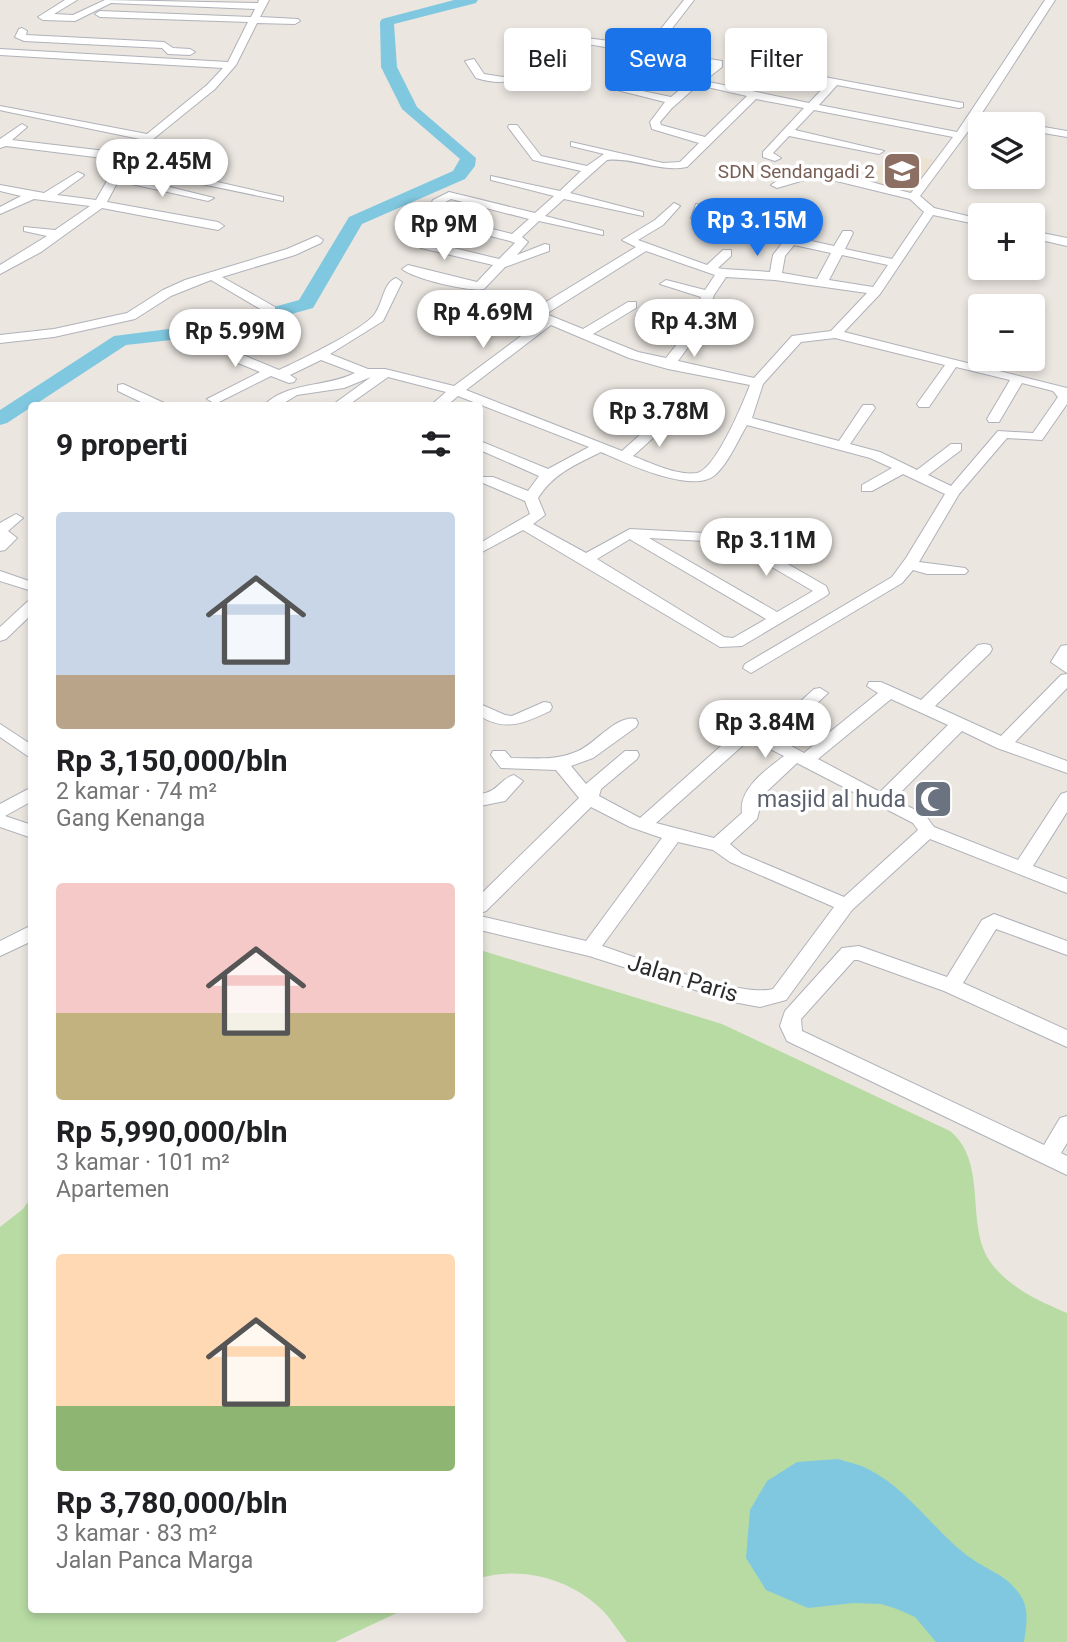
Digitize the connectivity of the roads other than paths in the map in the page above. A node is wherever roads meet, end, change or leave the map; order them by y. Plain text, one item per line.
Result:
1 (72, 0) edge
2 (110, 0) edge
3 (689, 0) edge
4 (1050, 0) edge
5 (247, 3) edge
6 (263, 3) edge
7 (100, 14) dead end
8 (254, 20) junction
9 (295, 21) dead end
10 (22, 31) dead end
11 (0, 51) edge
12 (239, 54) junction
13 (470, 61) dead end
14 (231, 65) junction
15 (827, 81) edge
16 (697, 82) joint
17 (834, 82) junction
18 (711, 85) edge
19 (628, 91) edge
20 (686, 91) edge
21 (754, 95) junction
22 (674, 101) junction
23 (959, 105) dead end
24 (809, 106) junction
25 (4, 108) dead end
26 (977, 112) edge
27 (968, 124) edge
28 (22, 127) dead end
29 (513, 127) dead end
30 (1045, 130) edge
31 (788, 132) junction
32 (1067, 134) edge
33 (958, 135) junction
34 (148, 137) junction
35 (706, 141) junction
36 (1, 143) edge
37 (575, 144) dead end
38 (879, 151) dead end
39 (613, 155) junction
40 (775, 158) dead end
41 (123, 161) junction
42 (590, 170) junction
43 (78, 174) dead end
44 (114, 177) junction
45 (495, 178) dead end
46 (777, 185) dead end
47 (0, 188) edge
48 (32, 195) junction
49 (561, 195) junction
50 (46, 197) junction
51 (914, 197) junction
52 (208, 198) dead end
53 (279, 199) dead end
54 (100, 204) junction
55 (674, 206) dead end
56 (700, 206) dead end
57 (0, 211) edge
58 (930, 211) junction
59 (639, 214) dead end
60 (430, 217) junction
61 (535, 218) junction
62 (968, 219) edge
63 (218, 226) dead end
64 (28, 229) dead end
65 (599, 233) dead end
66 (847, 233) dead end
67 (57, 234) junction
68 (1045, 237) edge
69 (317, 240) dead end
70 (518, 240) junction
71 (791, 241) junction
72 (1067, 242) edge
73 (645, 247) junction
74 (694, 250) dead end
75 (838, 250) junction
76 (727, 253) dead end
77 (681, 261) junction
78 (895, 263) junction
79 (503, 264) junction
80 (408, 269) dead end
81 (0, 270) edge
82 (716, 271) junction
83 (212, 276) junction
84 (775, 276) junction
85 (396, 282) dead end
86 (821, 283) junction
87 (666, 284) dead end
88 (876, 291) junction
89 (708, 295) junction
90 (632, 305) dead end
91 (271, 310) dead end
92 (549, 321) junction
93 (835, 334) junction
94 (582, 335) junction
95 (0, 339) edge
96 (320, 355) junction
97 (238, 358) dead end
98 (952, 364) junction
99 (668, 365) junction
100 (275, 373) junction
101 (366, 373) junction
102 (385, 373) junction
103 (1018, 378) junction
104 (757, 383) junction
105 (123, 388) dead end
106 (309, 388) junction
107 (456, 393) junction
108 (214, 399) dead end
109 (151, 402) edge
110 (277, 402) edge
111 (344, 402) edge
112 (443, 402) edge
113 (924, 404) dead end
114 (868, 408) dead end
115 (659, 414) dead end
116 (994, 419) dead end
117 (744, 420) junction
118 (843, 445) junction
119 (483, 446) edge
120 (600, 447) junction
121 (956, 447) dead end
122 (624, 457) junction
123 (904, 467) junction
124 (920, 474) junction
125 (549, 475) junction
126 (488, 480) dead end
127 (867, 488) dead end
128 (953, 492) junction
129 (531, 498) junction
130 (16, 517) dead end
131 (523, 524) junction
132 (0, 531) edge
133 (630, 533) junction
134 (699, 537) junction
135 (0, 547) edge
136 (483, 547) edge
137 (669, 554) junction
138 (586, 559) junction
139 (911, 564) junction
140 (960, 571) dead end
141 (0, 576) edge
142 (28, 586) edge
143 (776, 618) junction
144 (26, 621) edge
145 (0, 636) edge
146 (984, 649) dead end
147 (1067, 650) edge
148 (751, 668) dead end
149 (1067, 668) edge
150 (1064, 687) edge
151 (820, 693) dead end
152 (925, 706) junction
153 (544, 707) dead end
154 (483, 711) edge
155 (630, 723) dead end
156 (961, 724) junction
157 (0, 729) edge
158 (768, 740) junction
159 (1003, 744) junction
160 (28, 751) edge
161 (499, 755) dead end
162 (631, 755) dead end
163 (801, 758) junction
164 (560, 764) junction
165 (1067, 767) edge
166 (514, 781) dead end
167 (28, 795) edge
168 (1067, 798) edge
169 (589, 799) junction
170 (883, 799) junction
171 (483, 800) edge
172 (0, 812) edge
173 (0, 821) edge
174 (644, 824) junction
175 (28, 831) edge
176 (928, 831) junction
177 (673, 836) junction
178 (718, 845) junction
179 (1023, 867) junction
180 (1067, 886) edge
181 (483, 903) edge
182 (846, 905) junction
183 (483, 924) edge
184 (28, 934) edge
185 (1067, 948) edge
186 (0, 949) edge
187 (590, 949) junction
188 (951, 986) junction
189 (1067, 1039) edge
190 (1067, 1124) edge
191 (1058, 1161) edge

1 - 2 street
2 - 5 street
3 - 13 street
4 - 26 street
5 - 6 street
6 - 8 street
7 - 8 street
8 - 9 street
8 - 12 street
10 - 12 street
11 - 14 street
12 - 14 street
14 - 34 street
15 - 17 street
16 - 16 street
17 - 23 street
17 - 24 street
18 - 21 street
19 - 22 street
20 - 22 street
21 - 24 street
21 - 35 street
22 - 35 street
24 - 31 street
24 - 33 street
25 - 34 street
27 - 33 street
28 - 36 street
29 - 42 street
30 - 32 street
31 - 38 street
31 - 40 street
33 - 51 street
34 - 41 street
35 - 39 street
36 - 41 street
37 - 39 street
39 - 42 street
41 - 44 street
41 - 53 street
42 - 49 street
43 - 50 street
44 - 52 street
44 - 54 street
45 - 49 street
46 - 51 street
47 - 48 street
48 - 50 street
48 - 57 street
49 - 59 street
49 - 61 street
50 - 54 street
51 - 58 street
54 - 63 street
54 - 67 street
55 - 73 street
56 - 71 street
58 - 62 street
58 - 78 street
60 - 61 street
60 - 70 street
60 - 79 street
61 - 65 street
61 - 70 street
64 - 67 street
66 - 75 street
67 - 81 street
68 - 72 street
69 - 83 street
70 - 79 street
70 - 79 street
71 - 75 street
71 - 84 street
73 - 77 street
73 - 92 street
74 - 77 street
75 - 78 street
75 - 86 street
76 - 82 street
77 - 82 street
78 - 88 street
79 - 80 street
82 - 84 street
82 - 89 street
83 - 91 street
83 - 95 street
84 - 86 street
85 - 96 street
86 - 88 street
87 - 89 street
88 - 93 street
89 - 99 street
90 - 94 street
92 - 94 street
92 - 107 street
93 - 98 street
93 - 104 street
94 - 99 street
96 - 100 street
96 - 101 street
97 - 100 street
98 - 103 street
98 - 113 street
99 - 104 street
100 - 106 street
100 - 108 street
101 - 102 street
101 - 106 street
102 - 107 street
102 - 111 street
103 - 116 street
103 - 128 street
104 - 117 street
105 - 109 street
106 - 110 street
107 - 112 street
107 - 120 street
114 - 118 street
115 - 122 street
117 - 118 street
117 - 122 street
118 - 123 street
119 - 125 street
120 - 122 street
120 - 125 street
121 - 124 street
123 - 124 street
123 - 127 street
124 - 128 street
125 - 129 street
126 - 129 street
128 - 139 street
129 - 131 street
130 - 132 street
131 - 136 street
131 - 138 street
132 - 135 street
133 - 134 street
133 - 137 street
133 - 138 street
134 - 137 street
134 - 143 street
137 - 143 street
138 - 143 street
139 - 140 street
139 - 148 street
141 - 142 street
144 - 145 street
146 - 152 street
147 - 149 street
150 - 159 street
151 - 158 street
152 - 156 street
152 - 163 street
153 - 154 street
155 - 164 street
156 - 159 street
156 - 170 street
157 - 160 street
158 - 163 street
158 - 174 street
159 - 165 street
161 - 164 street
162 - 169 street
163 - 170 street
163 - 178 street
164 - 169 street
166 - 171 street
167 - 172 street
168 - 179 street
169 - 174 street
169 - 181 street
170 - 176 street
173 - 175 street
174 - 177 street
176 - 179 street
176 - 182 street, Jalan Paris
177 - 178 street
177 - 187 street
178 - 182 street
179 - 180 street
182 - 187 street, Jalan Paris
183 - 187 street, Jalan Paris
184 - 186 street
185 - 188 street
188 - 189 street
188 - 191 street
190 - 191 street

